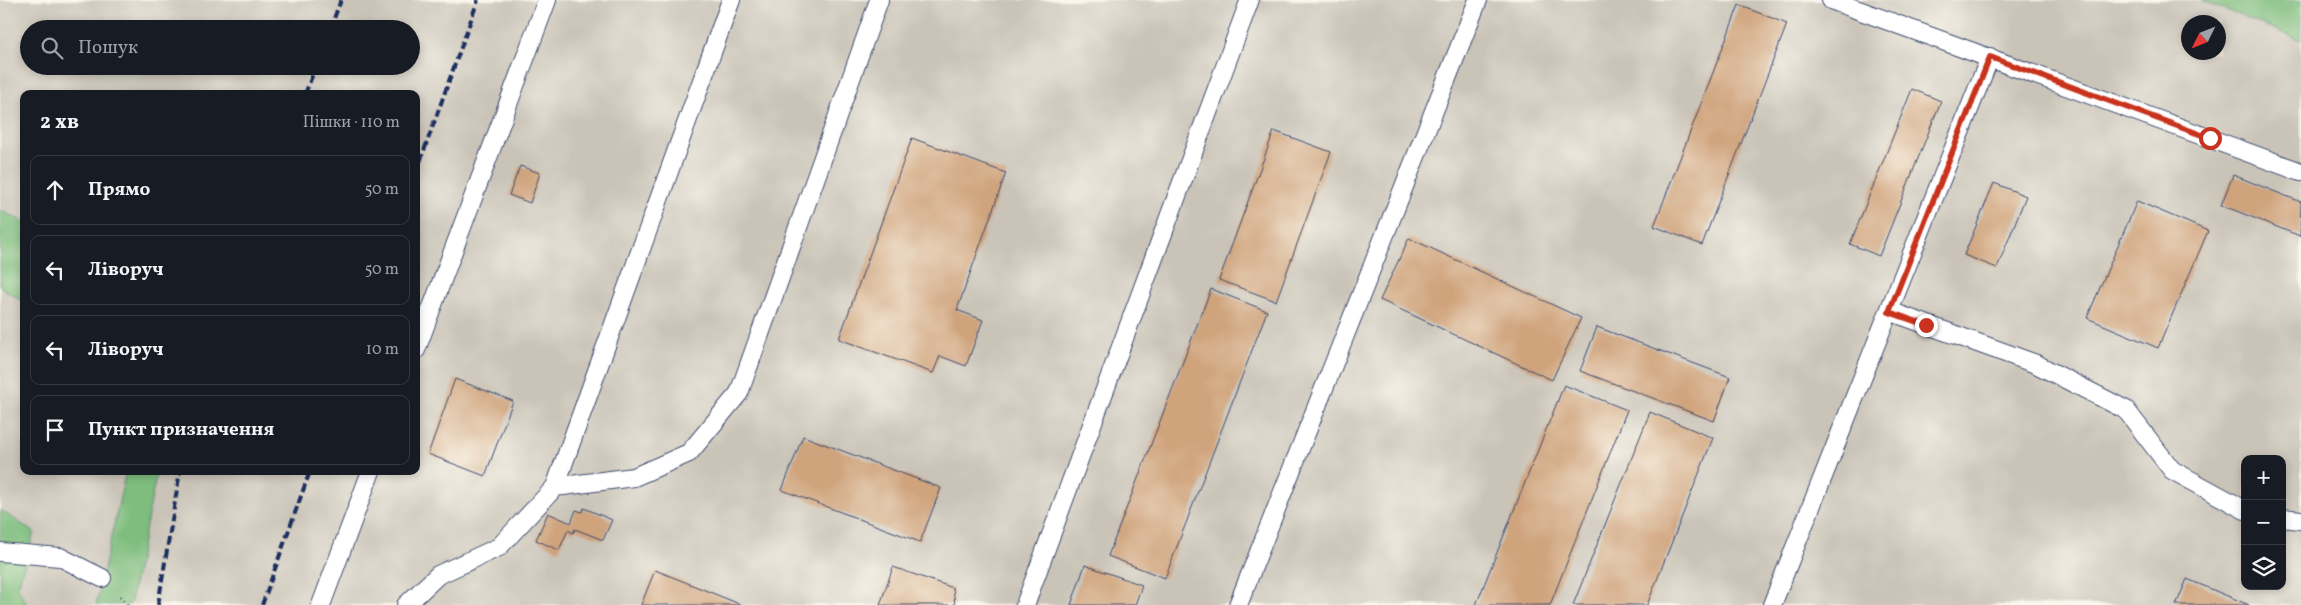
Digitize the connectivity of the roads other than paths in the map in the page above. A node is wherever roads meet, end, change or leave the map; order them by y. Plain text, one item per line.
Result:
1 (547, 0) edge
2 (732, 0) edge
3 (879, 0) edge
4 (1478, 0) edge
5 (1831, 0) edge
6 (1249, 2) dead end
7 (1990, 57) junction
8 (2301, 172) edge
9 (1889, 312) junction
10 (420, 339) edge
11 (370, 475) edge
12 (555, 488) junction
13 (2241, 508) edge
14 (2286, 518) edge
15 (2301, 520) edge
16 (0, 552) edge
17 (102, 578) dead end
18 (321, 605) edge
19 (406, 605) edge
20 (1025, 605) edge
21 (1238, 605) edge
22 (1772, 605) edge

1 - 10 lane
2 - 12 lane
3 - 12 lane
4 - 21 lane
5 - 7 lane
6 - 20 lane
7 - 8 lane
7 - 9 lane
9 - 13 lane
9 - 22 lane
11 - 18 lane
12 - 19 lane
14 - 15 lane
16 - 17 lane

